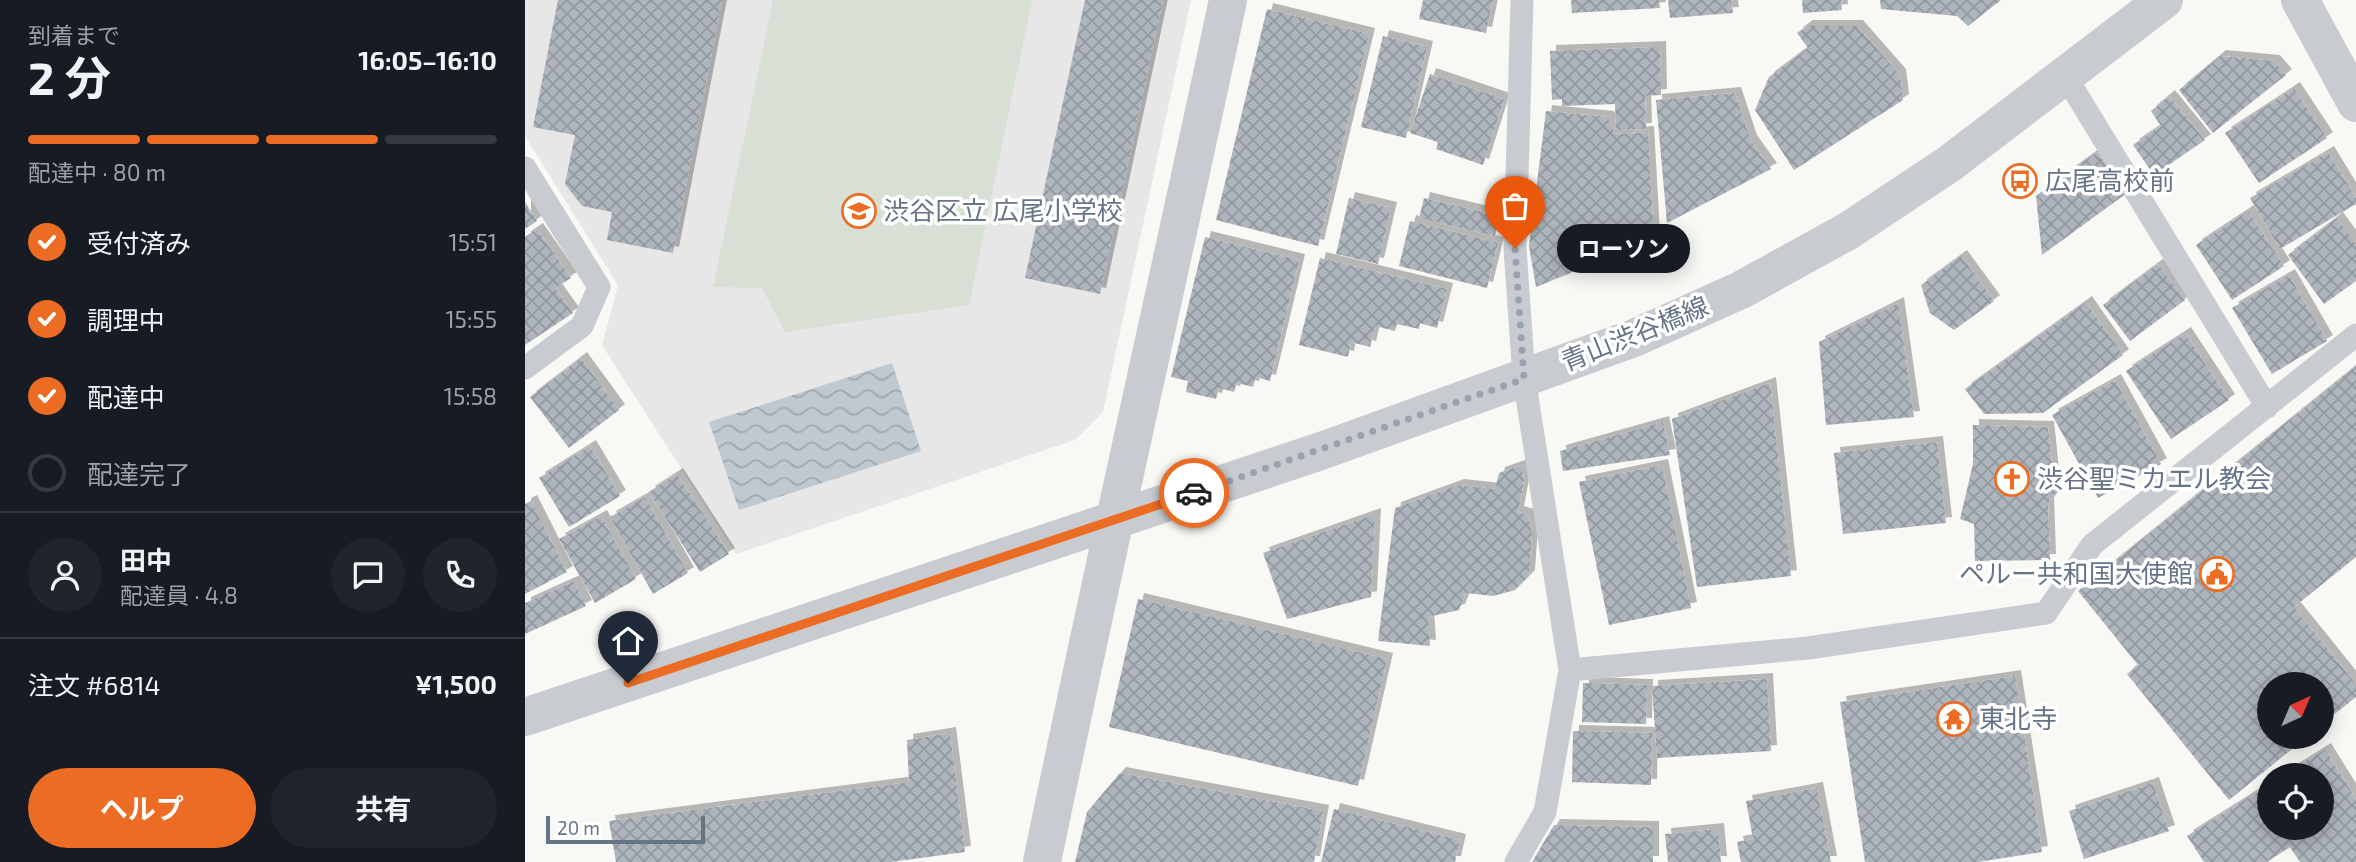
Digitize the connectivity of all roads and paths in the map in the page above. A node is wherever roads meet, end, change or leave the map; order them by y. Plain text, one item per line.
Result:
1 (1228, 0) edge
2 (1522, 0) edge
3 (2164, 0) edge
4 (2300, 0) edge
5 (2066, 76) junction
6 (2356, 103) edge
7 (525, 168) edge
8 (2356, 335) edge
9 (525, 368) edge
10 (1524, 379) junction
11 (2267, 407) junction
12 (1116, 519) junction
13 (1570, 670) junction
14 (525, 717) edge
15 (1042, 862) edge
16 (1516, 862) edge

1 - 12 street
2 - 10 lane
3 - 5 street, 青山渋谷橋線
4 - 6 street
5 - 10 street, 青山渋谷橋線
5 - 11 lane
7 - 9 lane
8 - 11 lane
10 - 12 street, 青山渋谷橋線
10 - 13 lane
11 - 13 lane
12 - 14 street, 青山渋谷橋線
12 - 15 street
13 - 16 lane

